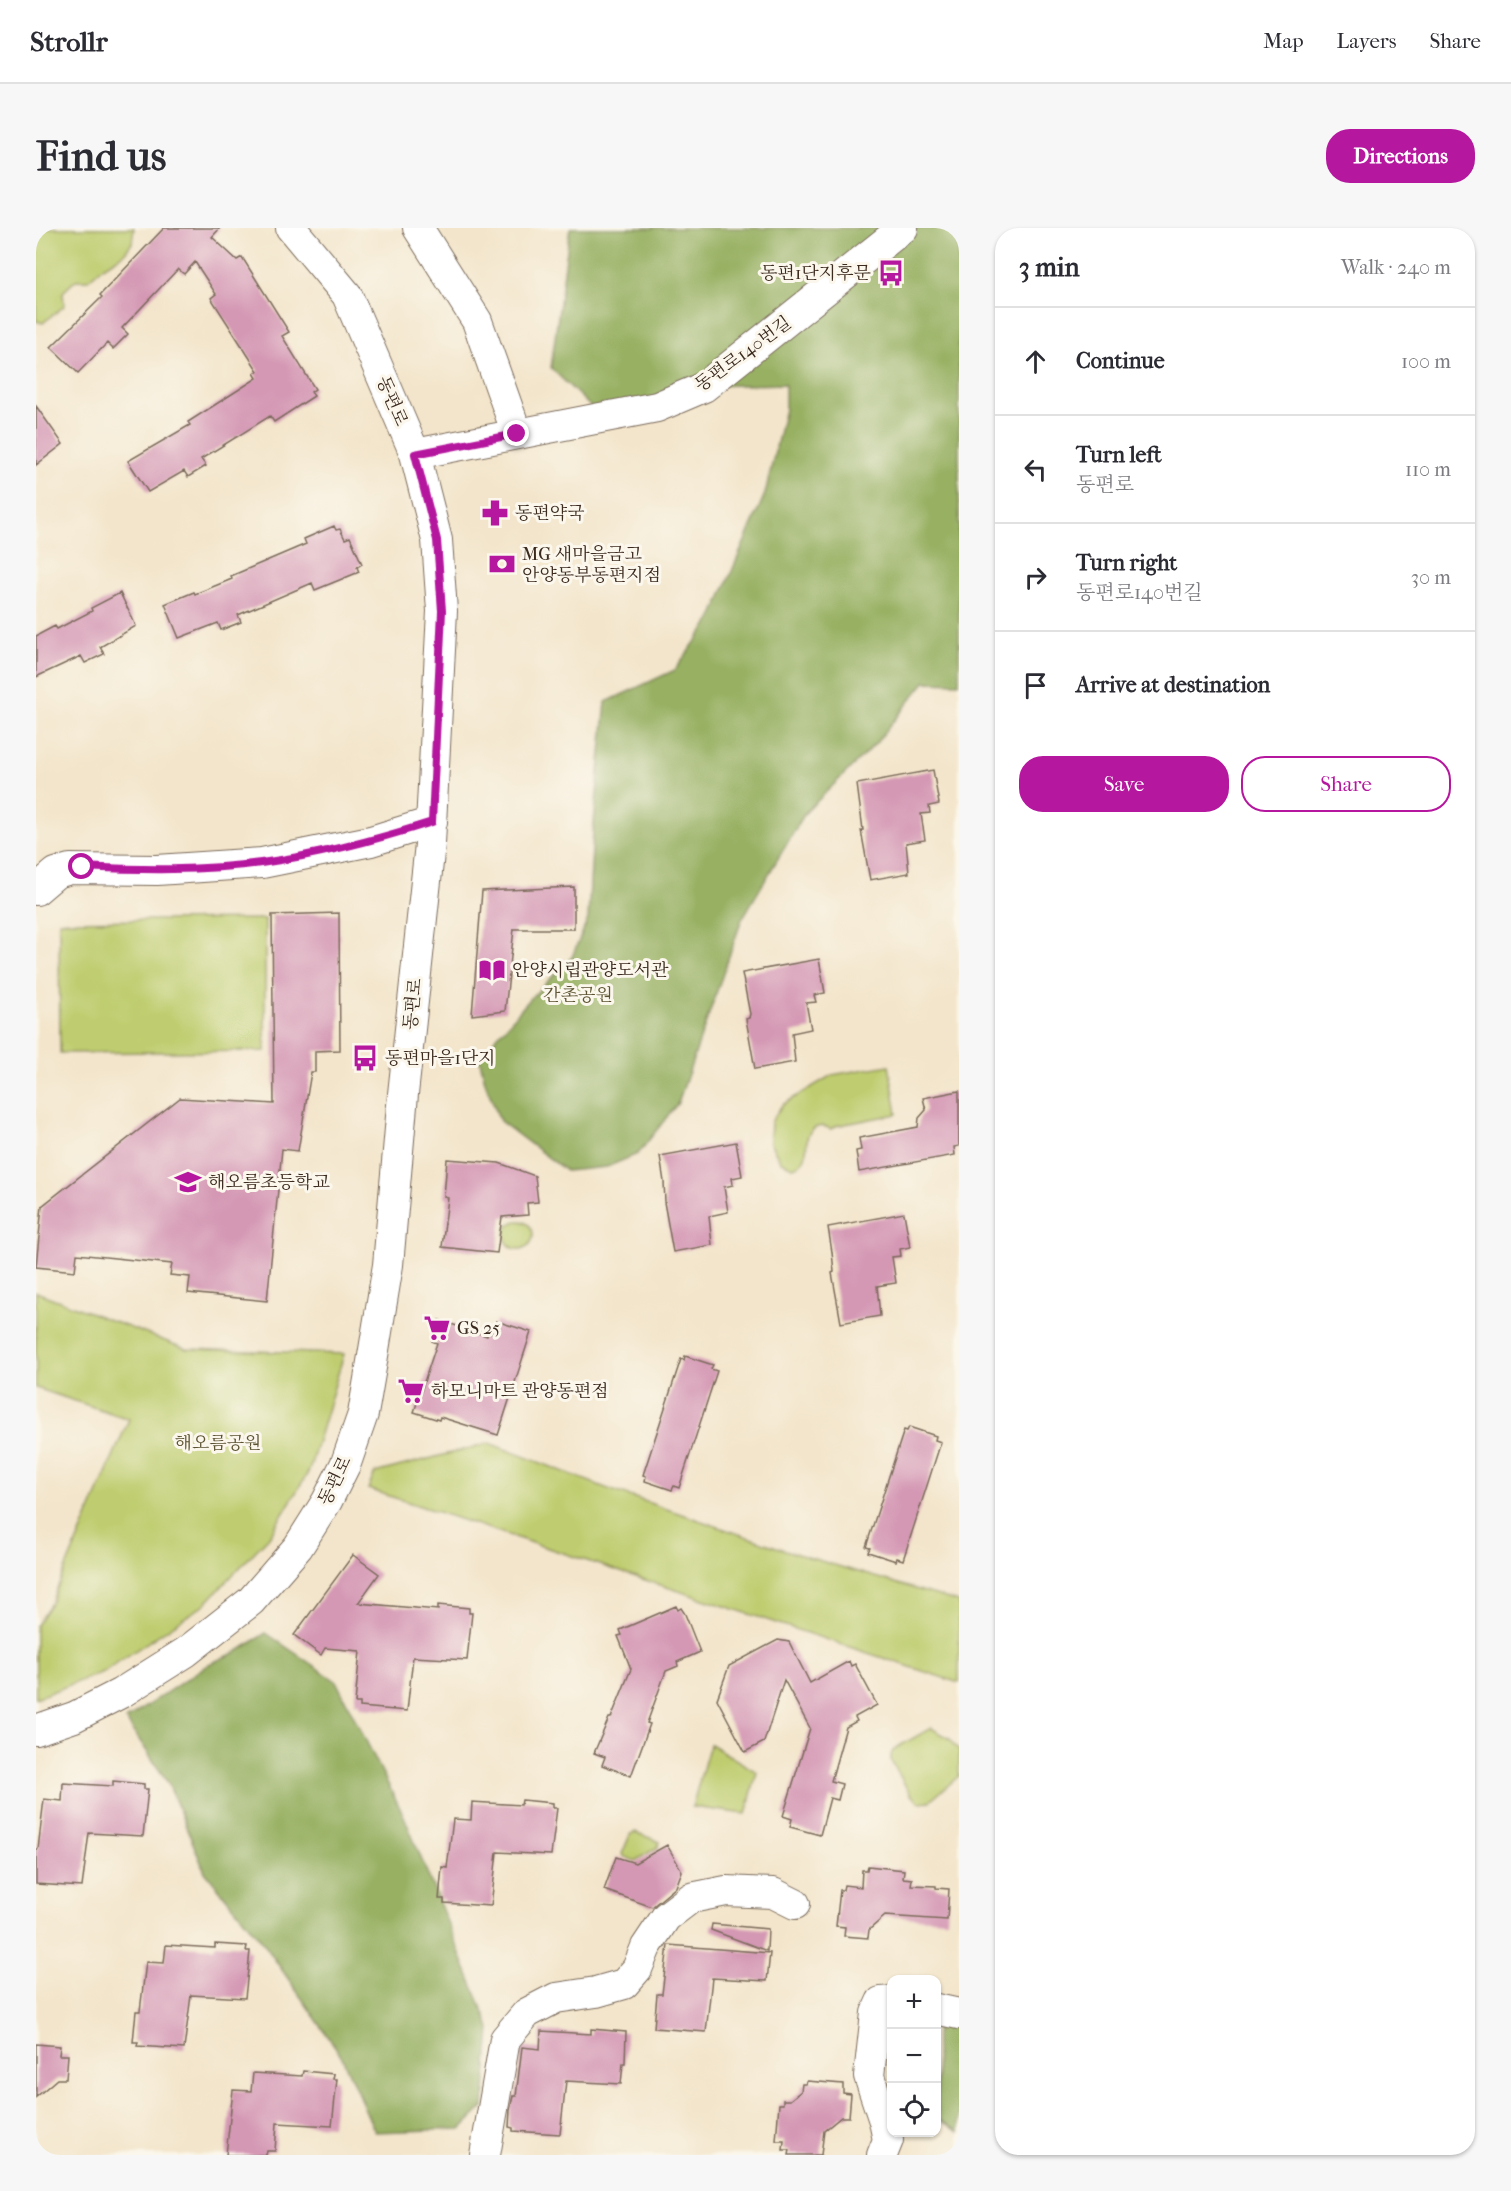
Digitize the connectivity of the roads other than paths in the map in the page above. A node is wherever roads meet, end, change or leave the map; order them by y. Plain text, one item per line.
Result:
1 (291, 228) edge
2 (418, 228) edge
3 (903, 228) edge
4 (517, 434) junction
5 (415, 454) junction
6 (432, 822) junction
7 (36, 890) edge
8 (36, 1730) edge
9 (795, 1904) dead end
10 (887, 2001) edge
11 (941, 2010) edge
12 (959, 2014) edge
13 (485, 2155) edge
14 (882, 2155) edge

1 - 5 street, 동편로
2 - 4 street
3 - 4 street, 동편로140번길
4 - 5 street, 동편로140번길
5 - 6 street, 동편로
6 - 7 street
6 - 8 street, 동편로
9 - 13 street
10 - 14 street
11 - 12 street

